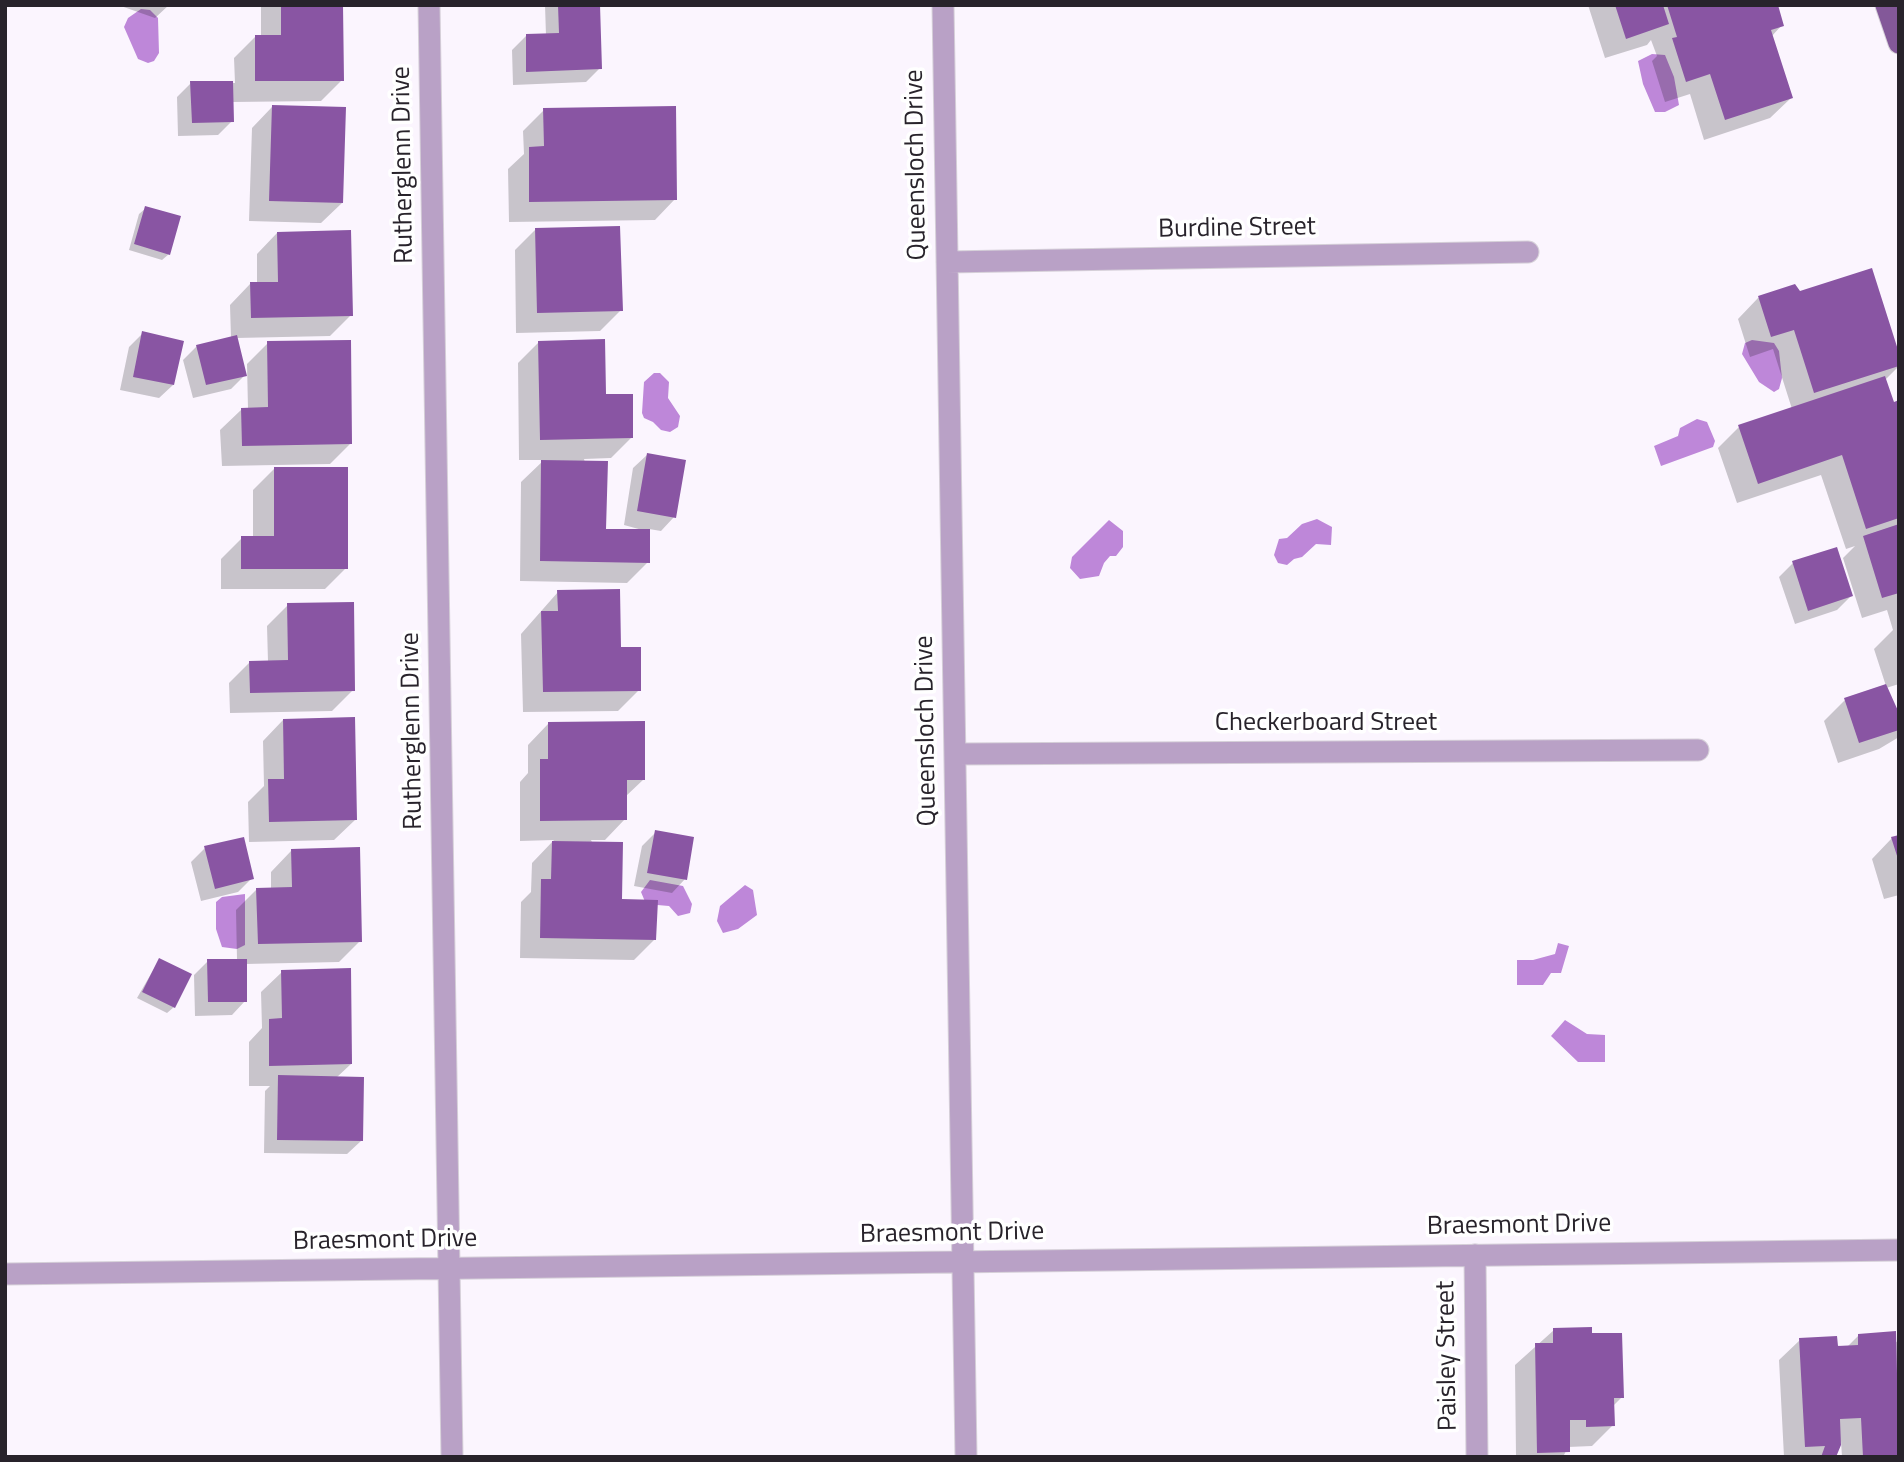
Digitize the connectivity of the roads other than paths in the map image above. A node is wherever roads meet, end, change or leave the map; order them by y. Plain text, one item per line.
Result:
1 (429, 5) edge
2 (943, 5) edge
3 (1886, 5) edge
4 (1899, 43) edge
5 (1528, 252) dead end
6 (947, 262) junction
7 (1698, 750) dead end
8 (955, 754) junction
9 (1899, 1250) edge
10 (1475, 1255) junction
11 (963, 1261) junction
12 (450, 1268) junction
13 (5, 1274) edge
14 (452, 1457) edge
15 (966, 1457) edge
16 (1477, 1457) edge

1 - 12 street, Rutherglenn Drive
2 - 6 street, Queensloch Drive
3 - 4 main road
5 - 6 street, Burdine Street
6 - 8 street, Queensloch Drive
7 - 8 street, Checkerboard Street
8 - 11 street, Queensloch Drive
9 - 10 street, Braesmont Drive
10 - 11 street, Braesmont Drive
10 - 16 street, Paisley Street
11 - 12 street, Braesmont Drive
11 - 15 street, Queensloch Drive
12 - 13 street, Braesmont Drive
12 - 14 street, Rutherglenn Drive

